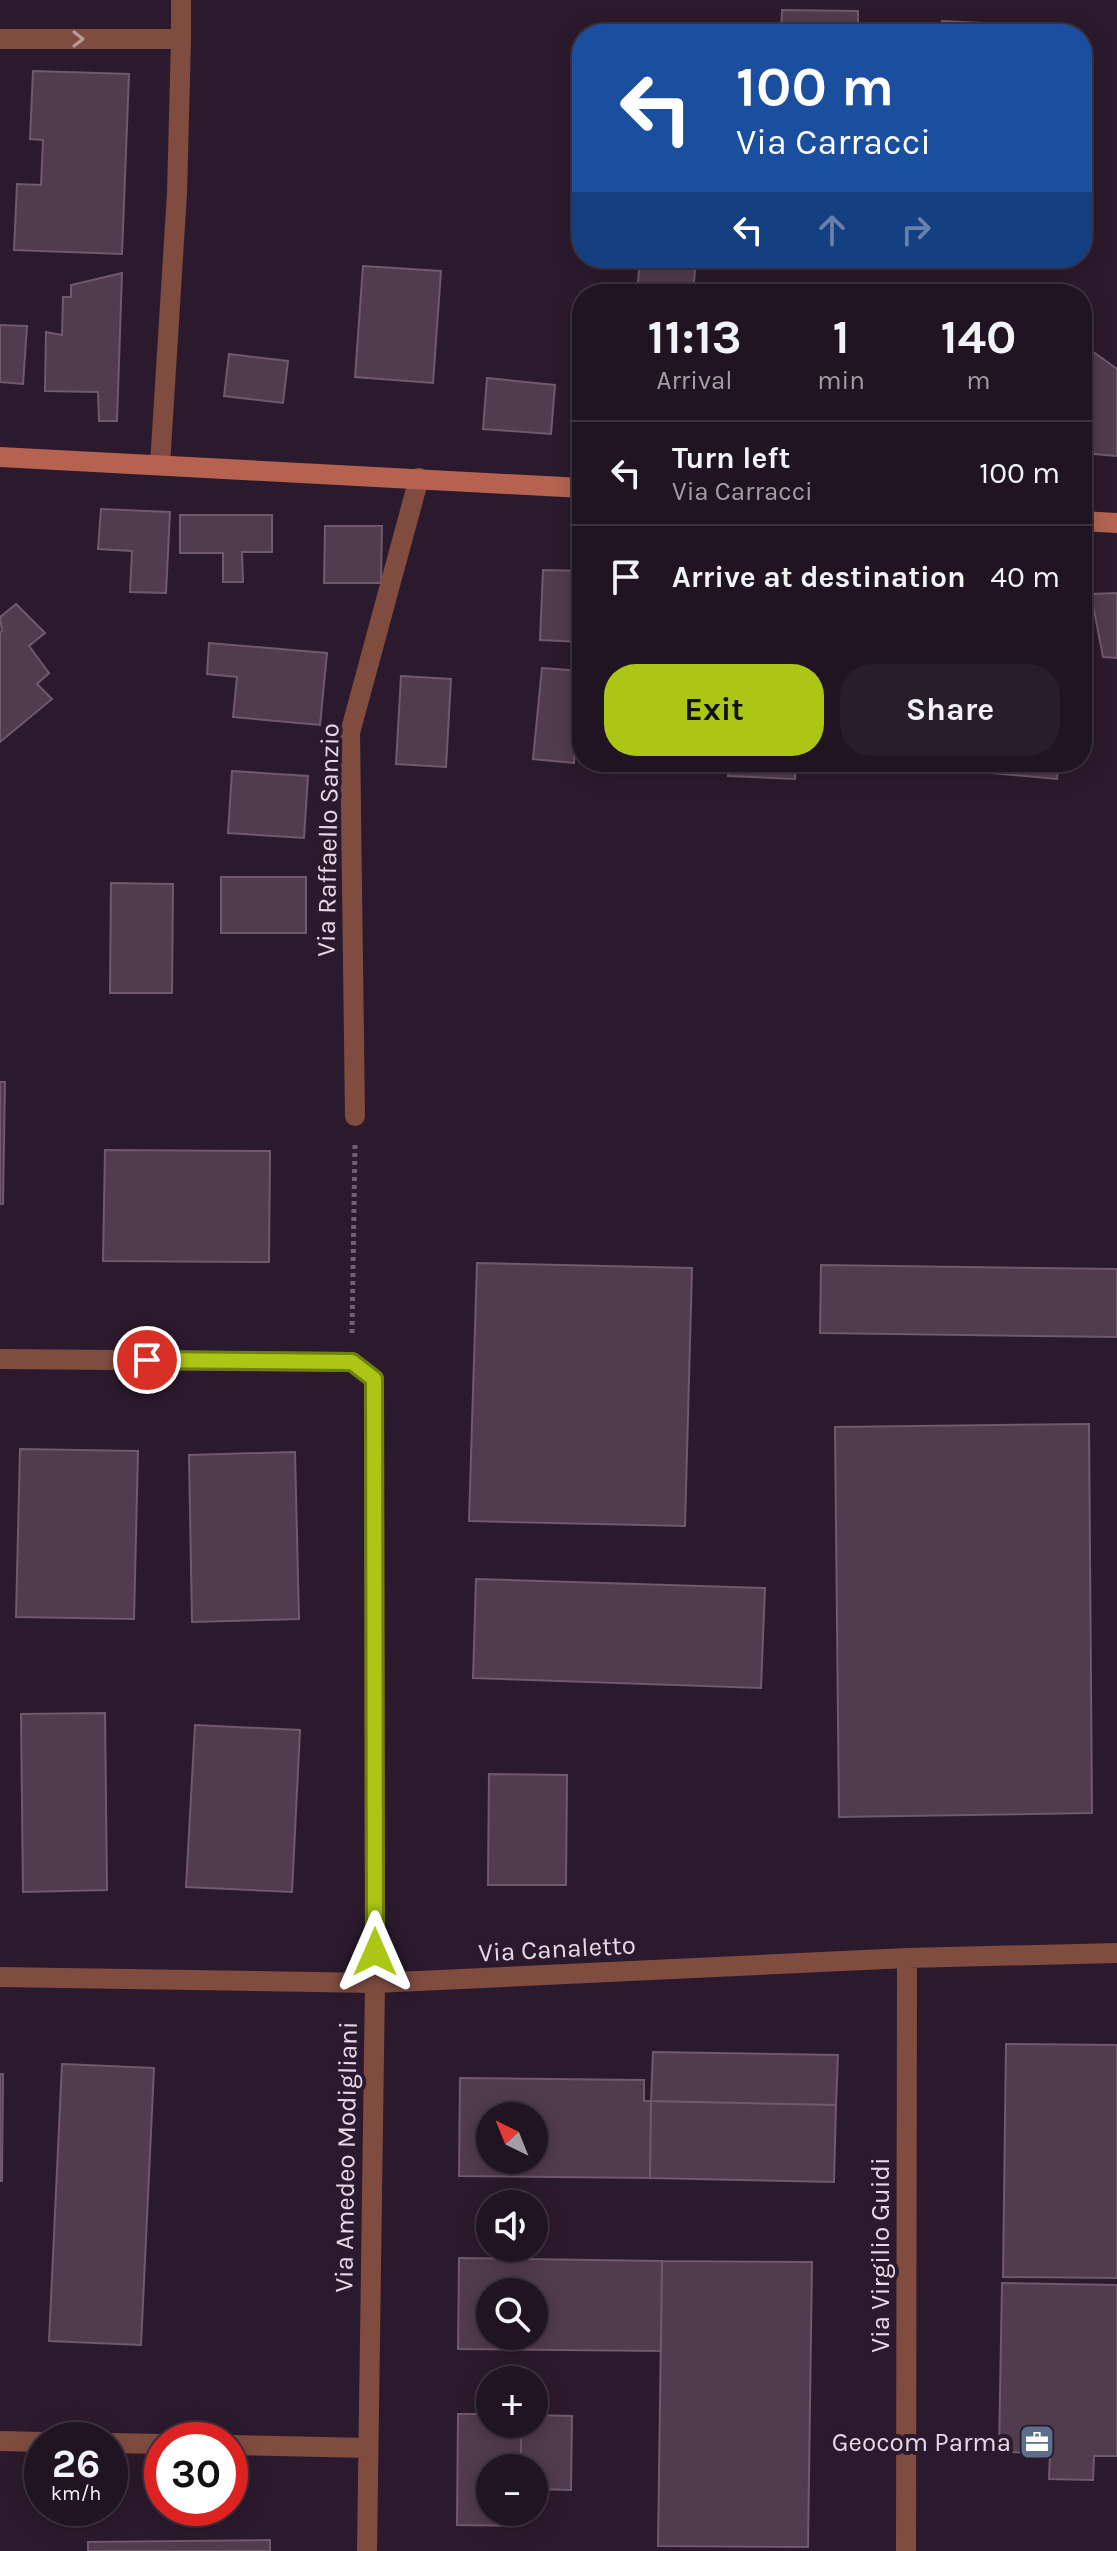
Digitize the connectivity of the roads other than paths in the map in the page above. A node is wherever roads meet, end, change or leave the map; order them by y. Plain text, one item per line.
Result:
1 (181, 0) edge
2 (0, 39) edge
3 (181, 39) junction
4 (0, 457) edge
5 (160, 465) junction
6 (419, 478) junction
7 (572, 487) edge
8 (1092, 522) edge
9 (1117, 523) edge
10 (355, 1116) road end
11 (0, 1359) edge
12 (1117, 1953) edge
13 (907, 1958) junction
14 (0, 1977) edge
15 (375, 1983) junction
16 (0, 2441) edge
17 (24, 2442) edge
18 (248, 2445) edge
19 (368, 2448) junction
20 (367, 2551) edge
21 (906, 2551) edge

1 - 3 street
2 -> 3 street
3 - 5 street
4 - 5 main road
5 - 6 main road
6 - 7 main road
6 - 10 street, Via Raffaello Sanzio
8 - 9 main road
11 - 15 street, Via Amedeo Modigliani
12 - 13 street, Via Canaletto
13 - 15 street, Via Canaletto
13 - 21 street, Via Virgilio Guidi
14 - 15 street, Via Canaletto
15 - 19 street, Via Amedeo Modigliani
16 - 17 street
18 - 19 street
19 - 20 street, Via Amedeo Modigliani

